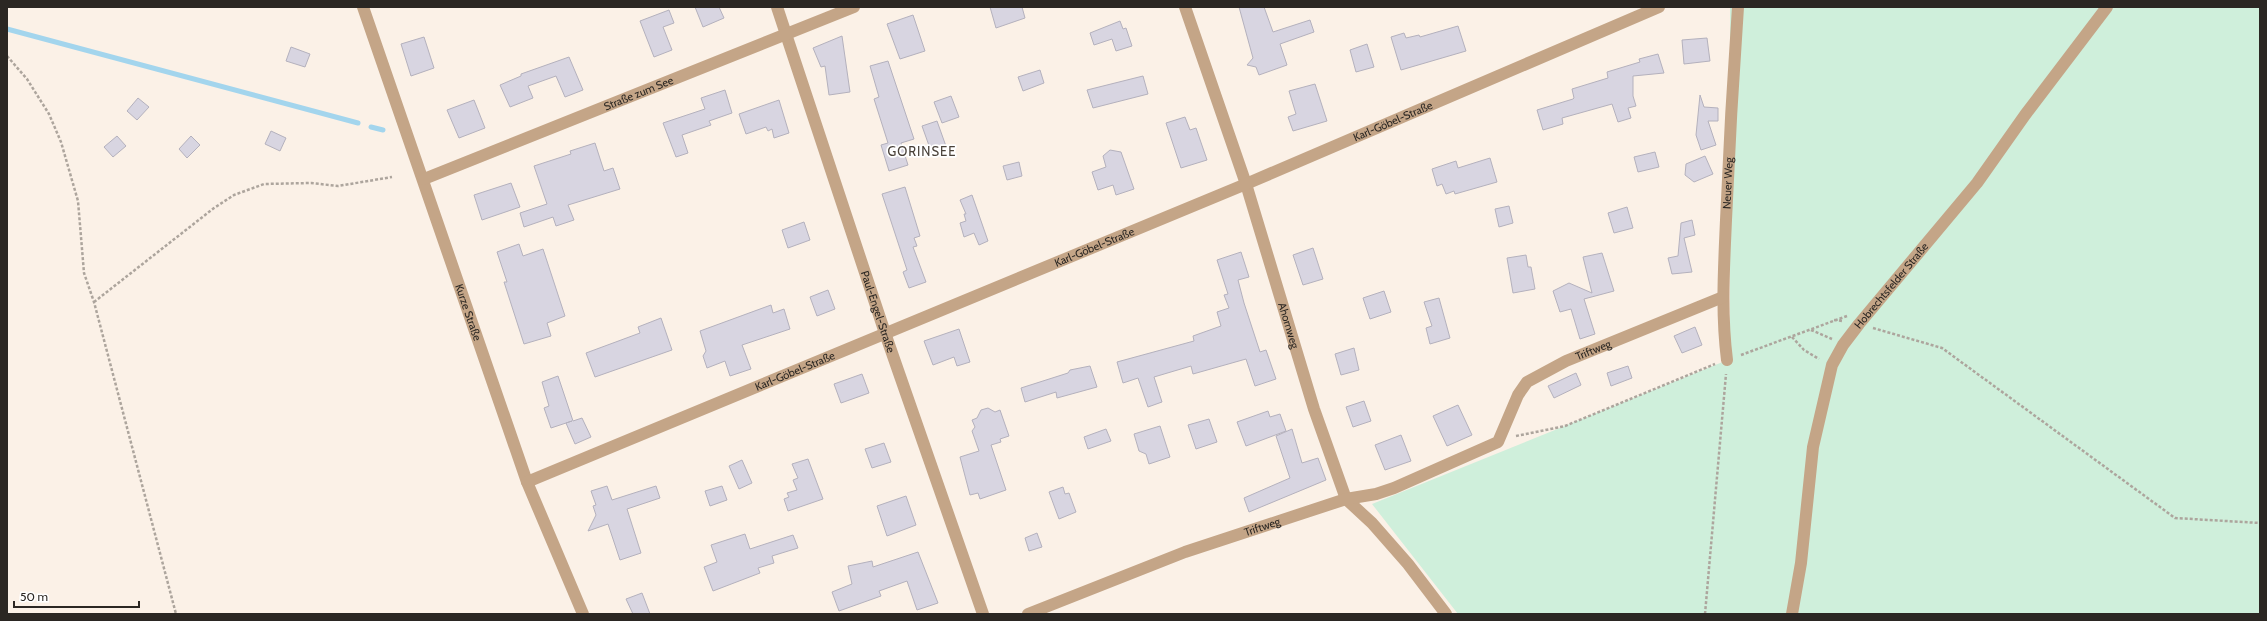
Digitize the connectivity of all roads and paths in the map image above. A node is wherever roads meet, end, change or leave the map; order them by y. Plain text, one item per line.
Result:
1 (363, 7) edge
2 (777, 7) edge
3 (854, 7) edge
4 (1185, 7) edge
5 (1659, 7) edge
6 (1738, 7) edge
7 (2107, 7) edge
8 (786, 34) junction
9 (7, 56) edge
10 (392, 177) dead end
11 (424, 179) junction
12 (1246, 184) junction
13 (1723, 297) junction
14 (94, 302) junction
15 (1874, 307) junction
16 (1859, 324) junction
17 (1810, 330) junction
18 (885, 333) junction
19 (1792, 337) junction
20 (1843, 345) junction
21 (1727, 360) junction
22 (1832, 365) junction
23 (1498, 442) junction
24 (527, 482) junction
25 (1346, 499) junction
26 (2260, 523) edge
27 (176, 614) edge
28 (583, 614) edge
29 (983, 614) edge
30 (1028, 614) edge
31 (1446, 614) edge
32 (1705, 614) edge
33 (1792, 614) edge

1 - 11 street, Kurze Straße
2 - 8 street, Paul-Engel-Straße
3 - 8 street, Straße zum See
4 - 12 street, Ahornweg
5 - 12 street, Karl-Göbel-Straße
6 - 13 street, Neuer Weg
7 - 15 street, Hobrechtsfelder Straße
8 - 11 street, Straße zum See
8 - 18 street, Paul-Engel-Straße
9 - 14 path
10 - 14 path
11 - 24 street, Kurze Straße
12 - 18 street, Karl-Göbel-Straße
12 - 25 street, Ahornweg
13 - 21 street, Neuer Weg
13 - 23 street, Triftweg
14 - 27 path
15 - 16 street, Hobrechtsfelder Straße
15 - 17 path
16 - 20 street, Hobrechtsfelder Straße
16 - 26 path
17 - 19 path
17 - 20 path
18 - 24 street, Karl-Göbel-Straße
18 - 29 street, Paul-Engel-Straße
19 - 21 path
19 - 22 path
20 - 22 street, Hobrechtsfelder Straße
21 - 23 path
21 - 32 path
22 - 33 street, Hobrechtsfelder Straße
23 - 25 street, Triftweg
24 - 28 street, Kurze Straße
25 - 30 street, Triftweg
25 - 31 street, Ahornweg

